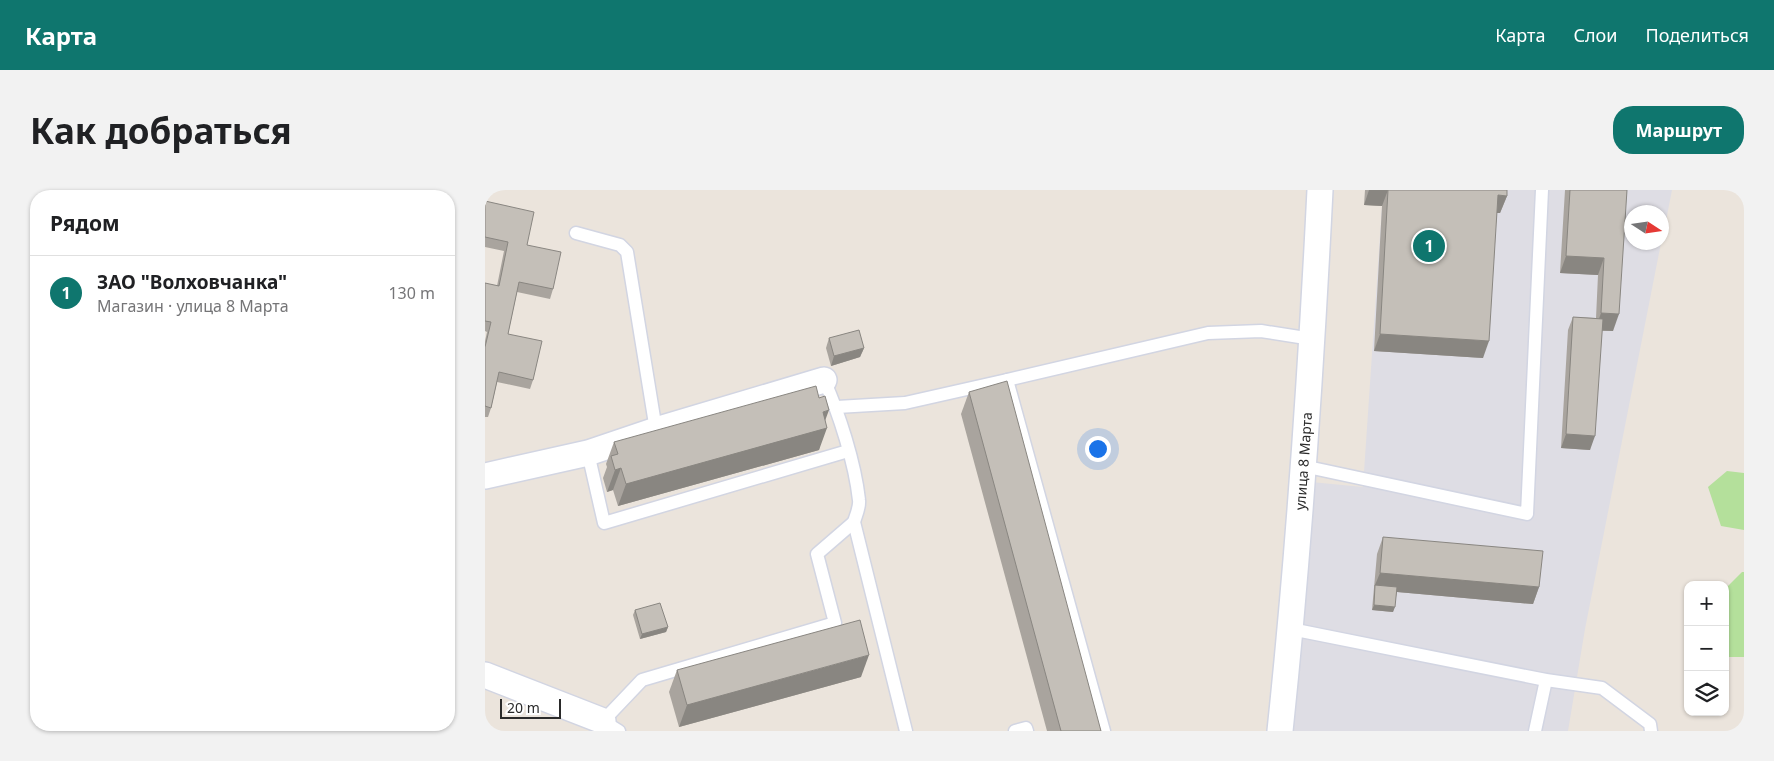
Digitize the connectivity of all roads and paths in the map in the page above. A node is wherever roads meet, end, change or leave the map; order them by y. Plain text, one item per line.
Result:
1 (1321, 190) edge
2 (1542, 190) edge
3 (576, 233) dead end
4 (1312, 339) junction
5 (824, 380) joint
6 (1007, 380) junction
7 (837, 407) junction
8 (656, 430) junction
9 (848, 451) junction
10 (588, 453) junction
11 (1303, 466) junction
12 (485, 476) edge
13 (854, 522) junction
14 (1291, 629) junction
15 (485, 675) edge
16 (1545, 680) junction
17 (611, 726) edge
18 (906, 731) edge
19 (1015, 731) edge
20 (1027, 731) edge
21 (1104, 731) edge
22 (1279, 731) edge
23 (1535, 731) edge
24 (1651, 731) edge

1 - 4 street, улица 8 Марта
2 - 11 lane
3 - 8 lane
4 - 6 lane
4 - 11 street, улица 8 Марта
5 - 7 lane
5 - 8 street
6 - 7 lane
6 - 21 lane
7 - 9 lane
8 - 10 street
9 - 10 lane
9 - 13 lane
10 - 12 street
11 - 14 street, улица 8 Марта
13 - 17 lane
13 - 18 lane
14 - 16 lane
14 - 22 street, улица 8 Марта
15 - 17 street
16 - 23 lane
16 - 24 lane
19 - 20 lane

